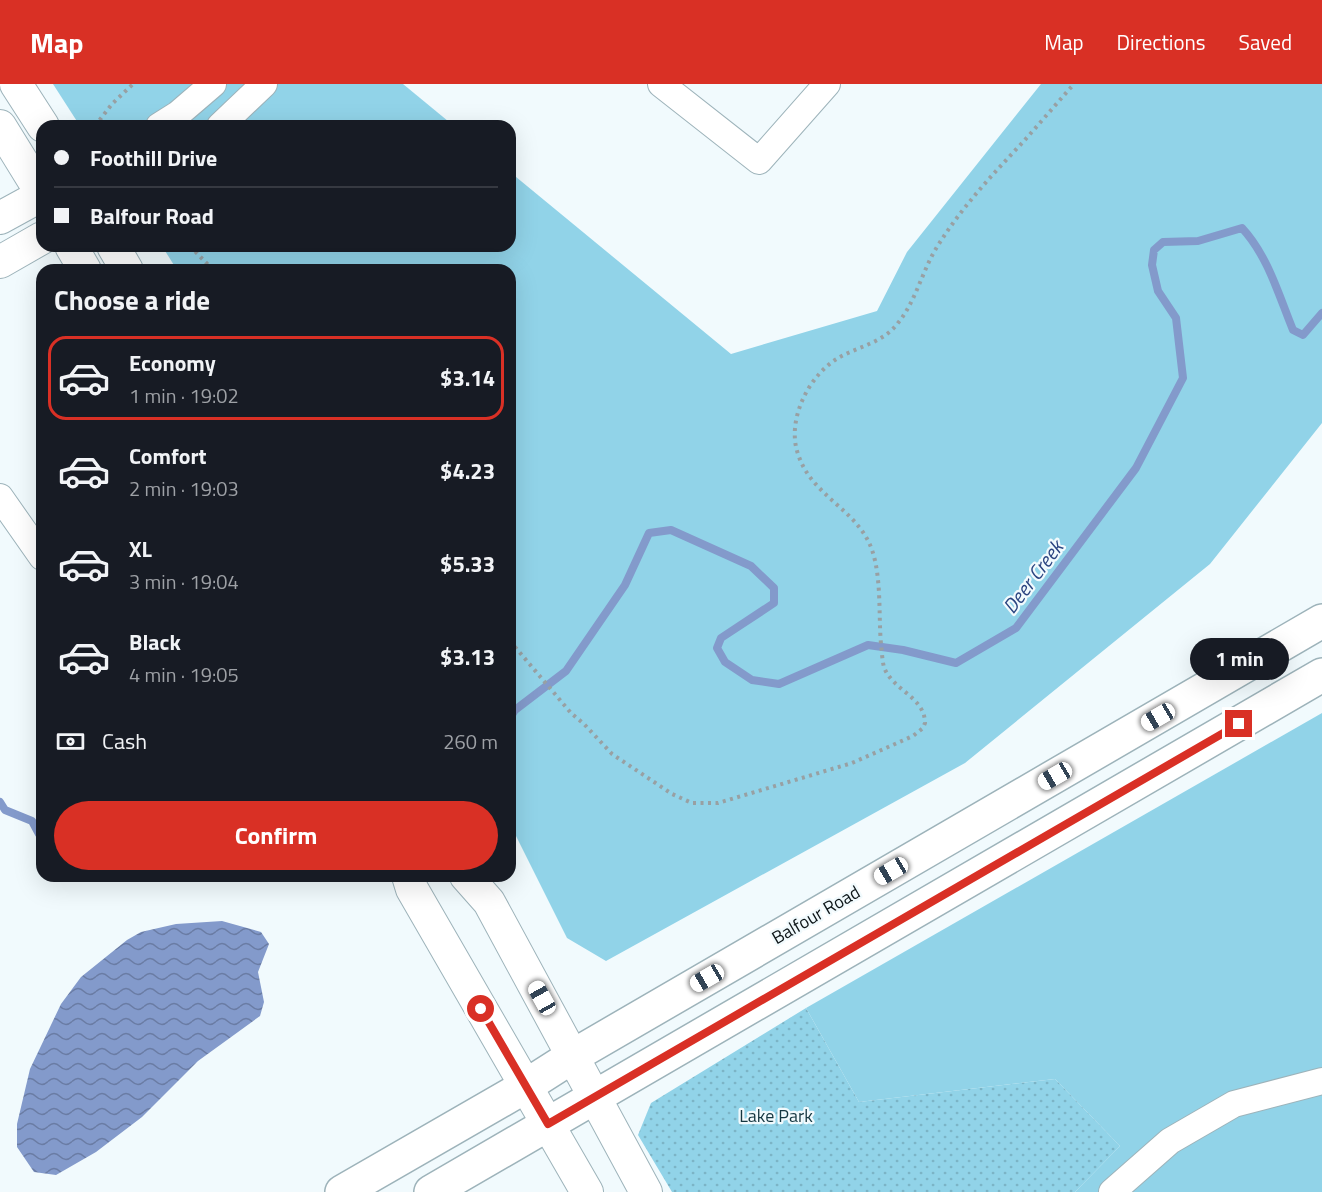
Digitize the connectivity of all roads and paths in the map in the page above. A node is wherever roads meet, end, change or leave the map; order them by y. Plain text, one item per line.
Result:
1 (16, 84) edge
2 (133, 84) edge
3 (213, 84) edge
4 (264, 84) edge
5 (661, 84) edge
6 (827, 84) edge
7 (1074, 84) edge
8 (39, 120) edge
9 (100, 120) edge
10 (168, 120) edge
11 (226, 120) edge
12 (0, 126) edge
13 (36, 185) edge
14 (36, 198) edge
15 (0, 218) edge
16 (36, 241) edge
17 (196, 252) edge
18 (0, 262) edge
19 (207, 264) edge
20 (0, 497) edge
21 (36, 548) edge
22 (1322, 621) edge
23 (516, 648) edge
24 (1322, 675) edge
25 (471, 882) edge
26 (410, 883) edge
27 (573, 1056) junction
28 (1322, 1081) edge
29 (526, 1086) junction
30 (595, 1096) junction
31 (548, 1124) junction
32 (342, 1192) edge
33 (431, 1192) edge
34 (587, 1192) edge
35 (646, 1192) edge
36 (1112, 1192) edge

1 - 8 street
2 - 9 path
3 - 10 street
4 - 11 street
5 - 6 street
7 - 23 path
12 - 13 street
14 - 15 street
16 - 18 street
17 - 19 path
20 - 21 street
22 - 27 main road, Balfour Road
24 - 30 main road
25 - 27 street
26 - 29 street
27 - 29 main road, Balfour Road
27 - 30 street
28 - 36 street
29 - 31 street
29 - 32 main road, Balfour Road
30 - 31 main road
30 - 35 street
31 - 33 main road
31 - 34 street

